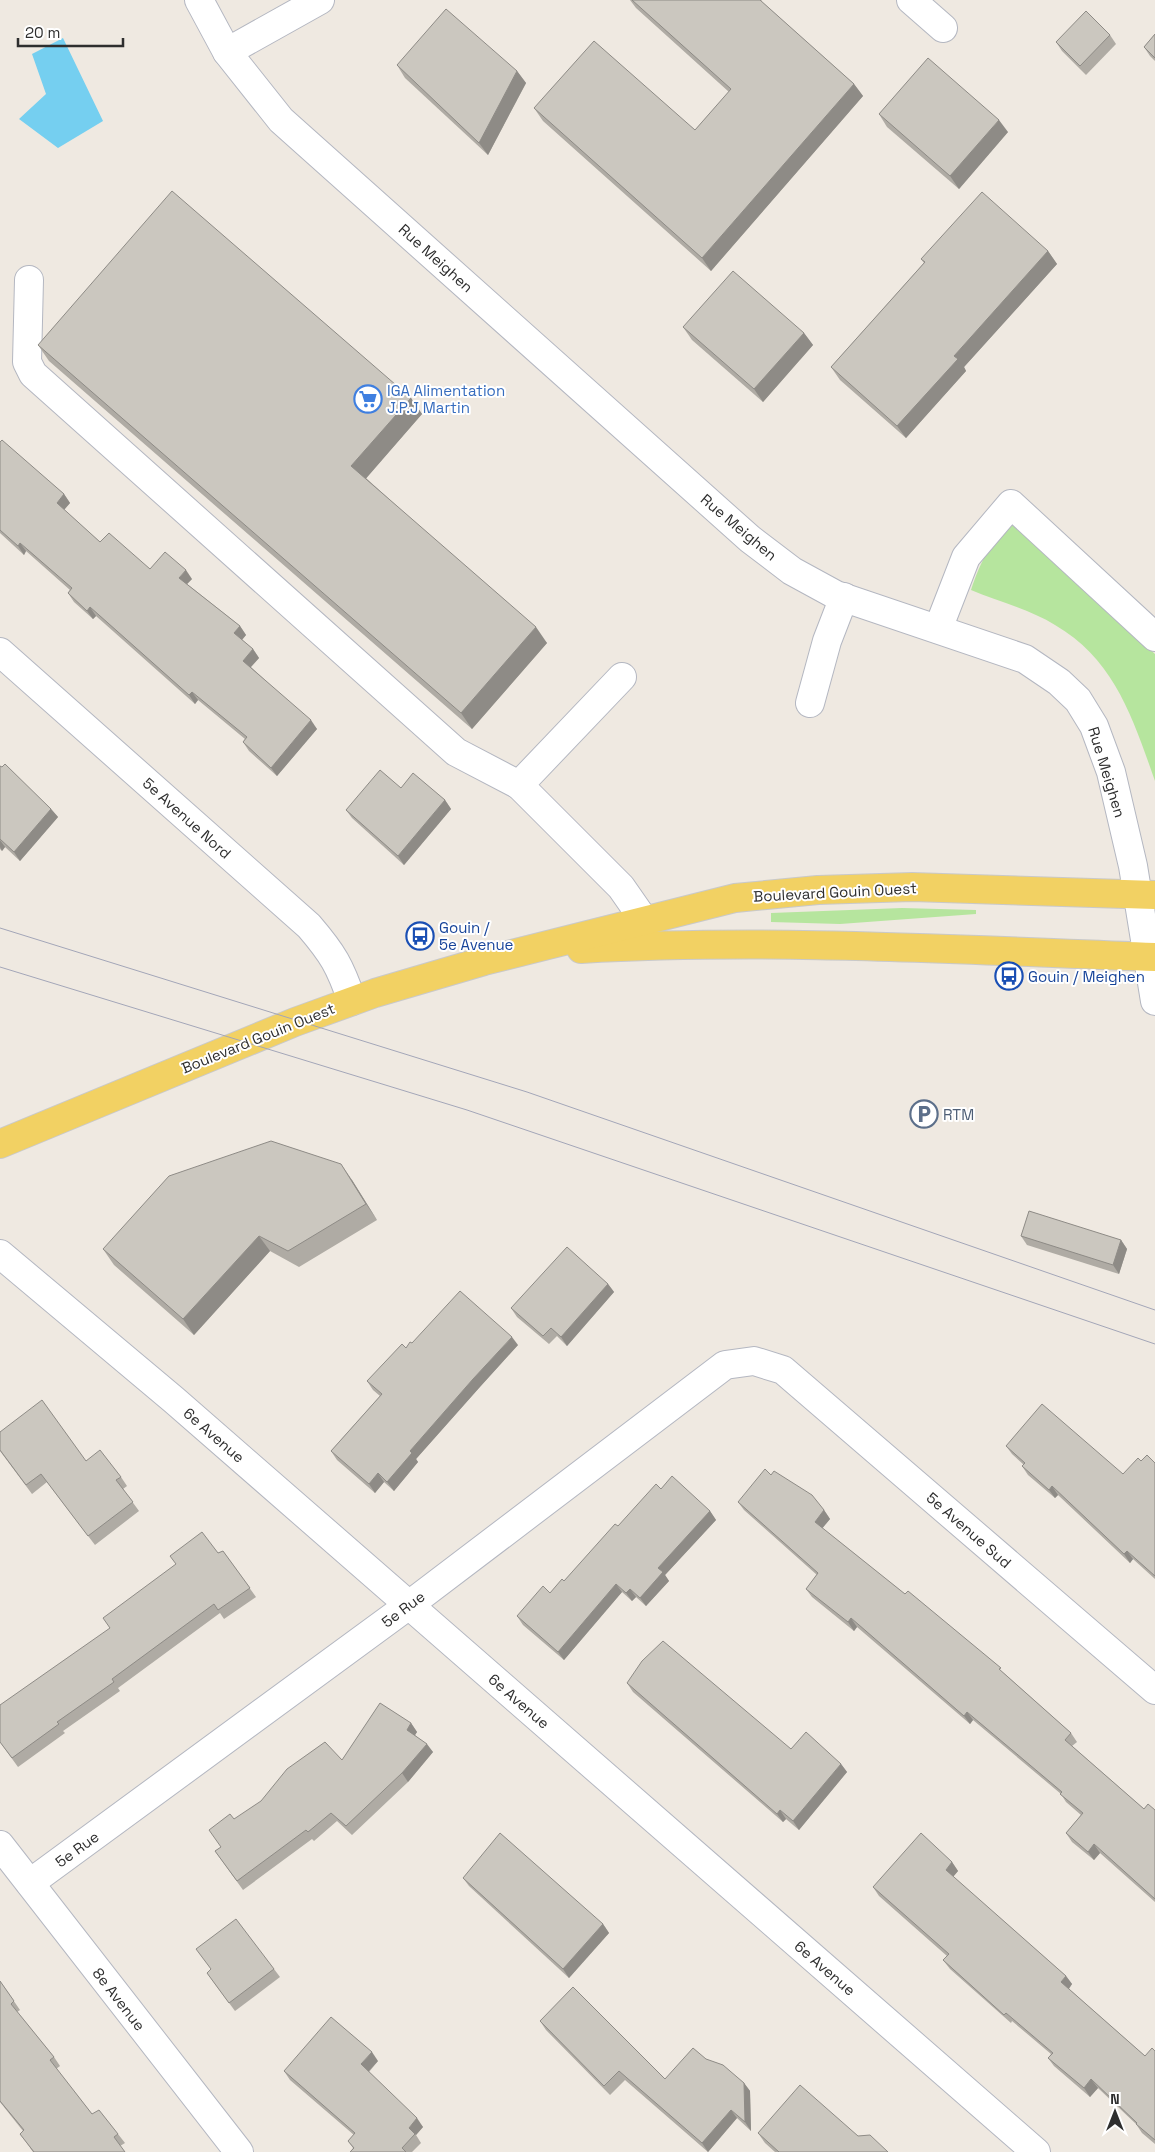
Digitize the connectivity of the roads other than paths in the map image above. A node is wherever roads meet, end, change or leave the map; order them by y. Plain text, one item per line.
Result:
1 (199, 0) edge
2 (320, 0) edge
3 (911, 0) edge
4 (942, 28) dead end
5 (227, 52) junction
6 (29, 280) dead end
7 (844, 597) junction
8 (938, 628) junction
9 (1155, 636) edge
10 (0, 652) edge
11 (622, 677) dead end
12 (810, 703) dead end
13 (518, 785) junction
14 (1146, 894) edge
15 (644, 920) junction
16 (522, 952) junction
17 (1152, 957) edge
18 (352, 1001) junction
19 (1155, 1001) edge
20 (0, 1144) edge
21 (0, 1254) edge
22 (783, 1370) joint
23 (409, 1605) junction
24 (1155, 1690) edge
25 (0, 1845) edge
26 (30, 1883) junction
27 (239, 2152) edge
28 (1036, 2152) edge

1 - 5 street, Rue Meighen
2 - 5 street
3 - 4 street
5 - 7 street, Rue Meighen
6 - 13 street
7 - 8 street, Rue Meighen
7 - 12 street
8 - 9 street
8 - 14 street, Rue Meighen
10 - 18 street, 5e Avenue Nord
11 - 13 street
13 - 15 street
14 - 15 main road, Boulevard Gouin Ouest
14 - 17 street, Rue Meighen
15 - 16 main road, Boulevard Gouin Ouest
16 - 17 main road, Boulevard Gouin Ouest
16 - 18 main road, Boulevard Gouin Ouest
17 - 19 street, Rue Meighen
18 - 20 main road, Boulevard Gouin Ouest
21 - 23 street, 6e Avenue
22 - 23 street, 5e Rue
22 - 24 street, 5e Avenue Sud
23 - 26 street, 5e Rue
23 - 28 street, 6e Avenue
25 - 26 street, 8e Avenue
26 - 27 street, 8e Avenue

